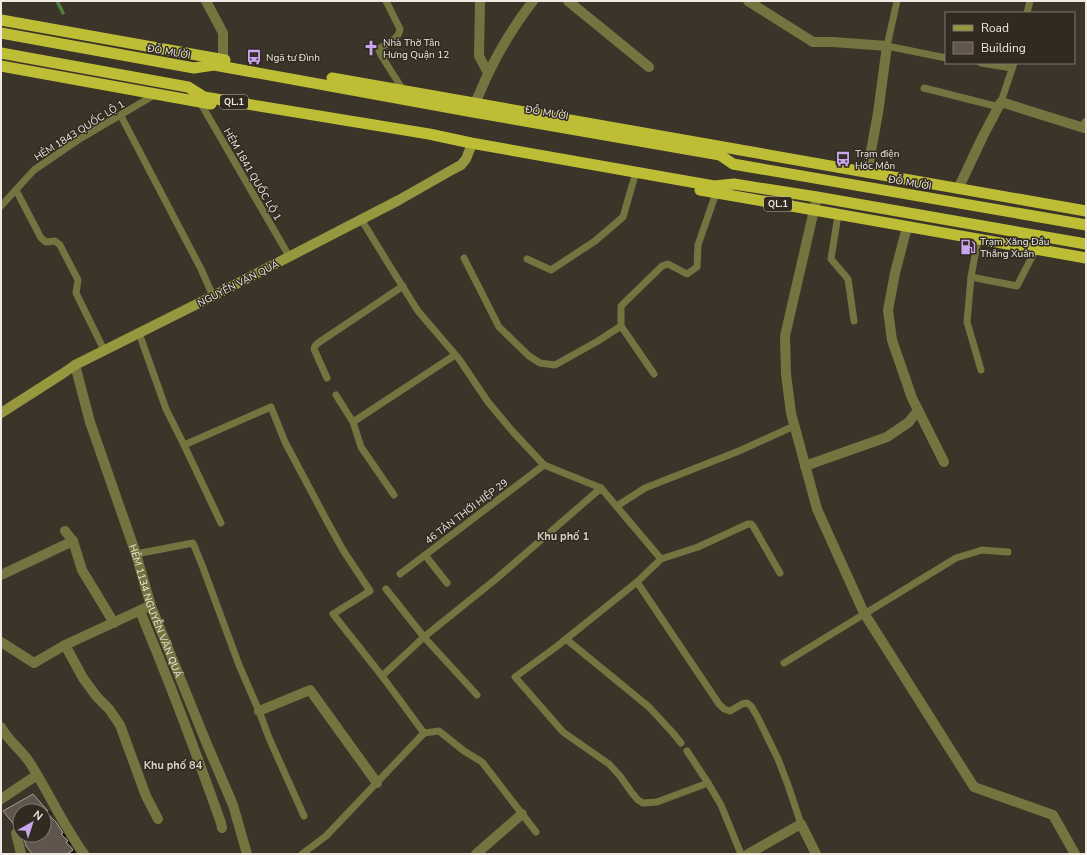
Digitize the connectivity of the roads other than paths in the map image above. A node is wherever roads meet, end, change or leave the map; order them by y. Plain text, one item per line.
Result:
1 (206, 1) edge
2 (386, 1) edge
3 (480, 1) edge
4 (533, 1) edge
5 (568, 1) edge
6 (748, 1) edge
7 (897, 1) edge
8 (1030, 1) edge
9 (1028, 12) edge
10 (1, 20) edge
11 (1, 33) edge
12 (887, 46) junction
13 (1, 53) edge
14 (945, 58) edge
15 (223, 59) junction
16 (996, 64) edge
17 (1013, 65) edge
18 (1, 66) edge
19 (649, 67) dead end
20 (488, 73) junction
21 (924, 88) dead end
22 (156, 94) junction
23 (404, 94) junction
24 (200, 102) junction
25 (1000, 104) junction
26 (474, 107) junction
27 (121, 116) junction
28 (1086, 123) edge
29 (471, 146) junction
30 (867, 173) junction
31 (634, 179) junction
32 (958, 189) junction
33 (16, 190) junction
34 (716, 193) junction
35 (817, 197) junction
36 (1, 206) edge
37 (814, 210) junction
38 (1086, 211) edge
39 (838, 215) junction
40 (361, 219) junction
41 (1086, 225) edge
42 (907, 227) junction
43 (978, 239) junction
44 (1086, 244) edge
45 (1036, 249) junction
46 (289, 256) junction
47 (464, 258) dead end
48 (1086, 258) edge
49 (527, 259) dead end
50 (971, 277) junction
51 (403, 286) junction
52 (213, 296) junction
53 (854, 321) dead end
54 (621, 326) junction
55 (139, 332) junction
56 (104, 350) junction
57 (455, 355) junction
58 (75, 365) junction
59 (981, 370) dead end
60 (654, 374) dead end
61 (327, 378) dead end
62 (336, 395) dead end
63 (918, 410) junction
64 (1, 413) edge
65 (353, 422) junction
66 (794, 426) junction
67 (184, 445) junction
68 (944, 462) dead end
69 (544, 464) junction
70 (806, 466) junction
71 (601, 488) junction
72 (394, 495) dead end
73 (617, 506) junction
74 (221, 523) dead end
75 (65, 531) dead end
76 (73, 542) junction
77 (1008, 552) dead end
78 (136, 554) junction
79 (425, 555) junction
80 (660, 560) junction
81 (780, 573) dead end
82 (400, 574) dead end
83 (1, 575) edge
84 (638, 582) junction
85 (447, 583) dead end
86 (386, 589) dead end
87 (151, 606) junction
88 (140, 611) junction
89 (864, 613) junction
90 (114, 623) junction
91 (424, 637) junction
92 (566, 639) junction
93 (1, 642) edge
94 (65, 645) junction
95 (784, 663) dead end
96 (382, 676) junction
97 (477, 695) dead end
98 (259, 711) junction
99 (1, 727) edge
100 (424, 733) junction
101 (681, 743) dead end
102 (687, 752) dead end
103 (37, 775) junction
104 (377, 783) junction
105 (708, 783) junction
106 (1, 799) edge
107 (522, 814) junction
108 (304, 816) dead end
109 (158, 819) dead end
110 (801, 824) junction
111 (222, 828) dead end
112 (536, 832) dead end
113 (18, 843) edge
114 (21, 854) edge
115 (84, 854) edge
116 (246, 854) edge
117 (303, 854) edge
118 (476, 854) edge
119 (741, 854) edge
120 (748, 854) edge
121 (816, 854) edge
122 (1075, 854) edge

1 - 15 street
2 - 23 lane
3 - 20 street
4 - 20 street
5 - 19 street
6 - 12 street
7 - 12 lane
8 - 9 lane
10 - 15 highway, ĐỖ MƯỜI
11 - 23 highway, ĐỖ MƯỜI
12 - 14 lane
12 - 30 street
13 - 29 highway, QL.1
15 - 23 highway, ĐỖ MƯỜI
16 - 17 lane
17 - 25 lane
18 - 22 highway, QL.1
20 - 26 street
21 - 25 lane
22 - 24 highway, QL.1
22 - 27 lane, HẺM 1843 QUỐC LỘ 1
23 - 26 highway, ĐỖ MƯỜI
24 - 29 highway, QL.1
24 - 46 lane, HẺM 1841 QUỐC LỘ 1
25 - 28 street
25 - 32 street
26 - 30 highway, ĐỖ MƯỜI
26 - 41 highway, ĐỖ MƯỜI
27 - 33 lane, HẺM 1843 QUỐC LỘ 1
27 - 52 lane
29 - 31 highway, QL.1
29 - 35 highway, QL.1
29 - 40 main road, NGUYỄN VĂN QUÁ
30 - 32 highway, ĐỖ MƯỜI
31 - 34 highway, QL.1
31 - 49 lane
32 - 38 highway, ĐỖ MƯỜI
33 - 36 lane, HẺM 1843 QUỐC LỘ 1
33 - 56 lane
34 - 37 highway, QL.1
34 - 54 lane
35 - 37 street
35 - 44 highway, QL.1
37 - 39 highway, QL.1
37 - 66 street
39 - 42 highway, QL.1
39 - 53 lane
40 - 46 main road, NGUYỄN VĂN QUÁ
40 - 51 lane
42 - 43 highway, QL.1
42 - 63 street
43 - 45 highway, QL.1
43 - 50 lane
45 - 48 highway, QL.1
45 - 50 lane
46 - 52 main road, NGUYỄN VĂN QUÁ
47 - 54 lane
50 - 59 lane
51 - 57 lane
51 - 61 lane
52 - 55 main road, NGUYỄN VĂN QUÁ
54 - 60 lane
55 - 56 main road, NGUYỄN VĂN QUÁ
55 - 67 lane
56 - 58 main road, NGUYỄN VĂN QUÁ
57 - 65 lane
57 - 69 lane
58 - 64 main road, NGUYỄN VĂN QUÁ
58 - 78 street, HẺM 1134 NGUYỄN VĂN QUÁ
62 - 65 lane
63 - 68 street
63 - 70 street
65 - 72 lane
66 - 70 street
66 - 73 lane
67 - 74 lane
67 - 96 lane
69 - 71 lane
69 - 79 lane, 46 TÂN THỚI HIỆP 29
70 - 89 street
71 - 73 lane
71 - 91 lane
73 - 80 lane
75 - 76 street
76 - 83 street
76 - 90 street
77 - 89 lane
78 - 87 street, HẺM 1134 NGUYỄN VĂN QUÁ
78 - 98 lane
79 - 82 lane, 46 TÂN THỚI HIỆP 29
79 - 85 lane
80 - 81 lane
80 - 84 lane
84 - 92 lane
84 - 110 lane
86 - 91 lane
87 - 88 street
87 - 116 street, HẺM 1134 NGUYỄN VĂN QUÁ
88 - 90 street
88 - 111 street
89 - 95 lane
89 - 122 street
90 - 94 street
91 - 96 lane
91 - 97 lane
92 - 101 lane
92 - 105 lane
93 - 94 street
94 - 109 street
96 - 100 lane
98 - 104 street
98 - 108 lane
99 - 103 street
100 - 104 lane
100 - 107 lane
102 - 105 lane
103 - 106 street
103 - 115 street
104 - 117 lane
105 - 119 lane
107 - 112 lane
107 - 118 street
110 - 120 street
110 - 121 street
113 - 114 street

